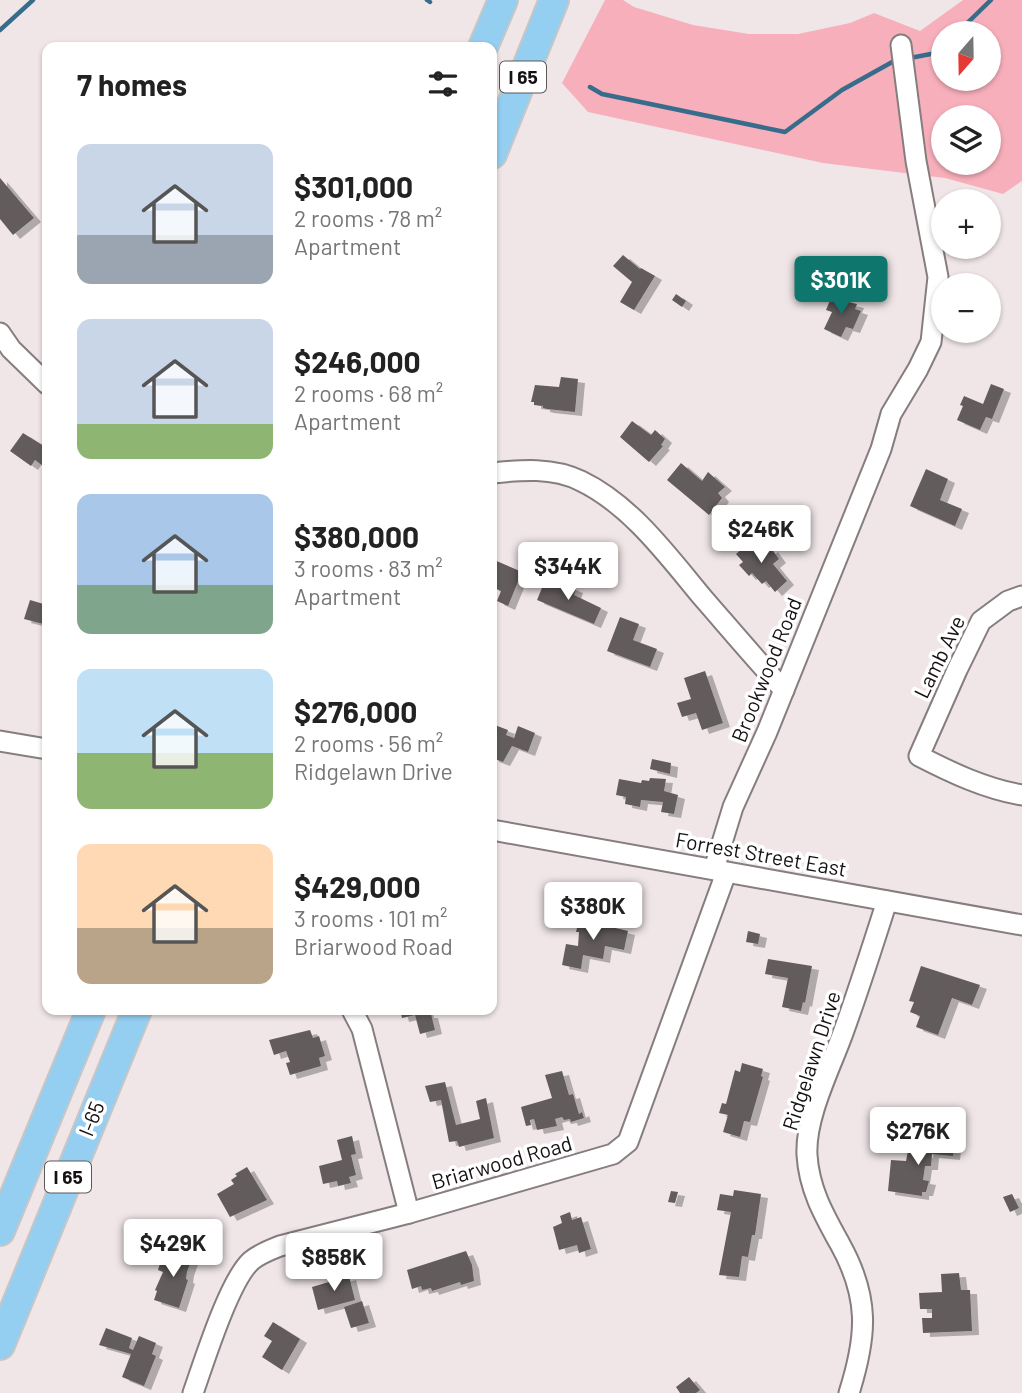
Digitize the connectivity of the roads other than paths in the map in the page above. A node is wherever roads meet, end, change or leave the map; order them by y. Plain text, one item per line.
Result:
1 (503, 0) edge
2 (554, 0) edge
3 (486, 42) edge
4 (901, 45) dead end
5 (497, 142) edge
6 (0, 333) edge
7 (42, 379) edge
8 (497, 473) edge
9 (1022, 596) edge
10 (784, 690) junction
11 (0, 741) edge
12 (42, 748) edge
13 (1022, 795) edge
14 (497, 831) edge
15 (720, 871) junction
16 (887, 901) junction
17 (1022, 925) edge
18 (89, 1015) edge
19 (135, 1015) edge
20 (355, 1015) edge
21 (409, 1213) junction
22 (0, 1231) edge
23 (0, 1345) edge
24 (193, 1393) edge
25 (849, 1393) edge

1 - 3 highway, I 65
2 - 5 highway, I 65
4 - 10 street, Brookwood Road
6 - 7 street
8 - 10 street
9 - 13 street, Lamb Ave
10 - 15 street, Brookwood Road
11 - 12 street
14 - 15 street, Forrest Street East
15 - 16 street, Forrest Street East
15 - 21 street, Briarwood Road
16 - 17 street, Forrest Street East
16 - 25 street, Ridgelawn Drive
18 - 22 highway, I 65
19 - 23 highway, I-65 / I 65
20 - 21 street
21 - 24 street, Briarwood Road

